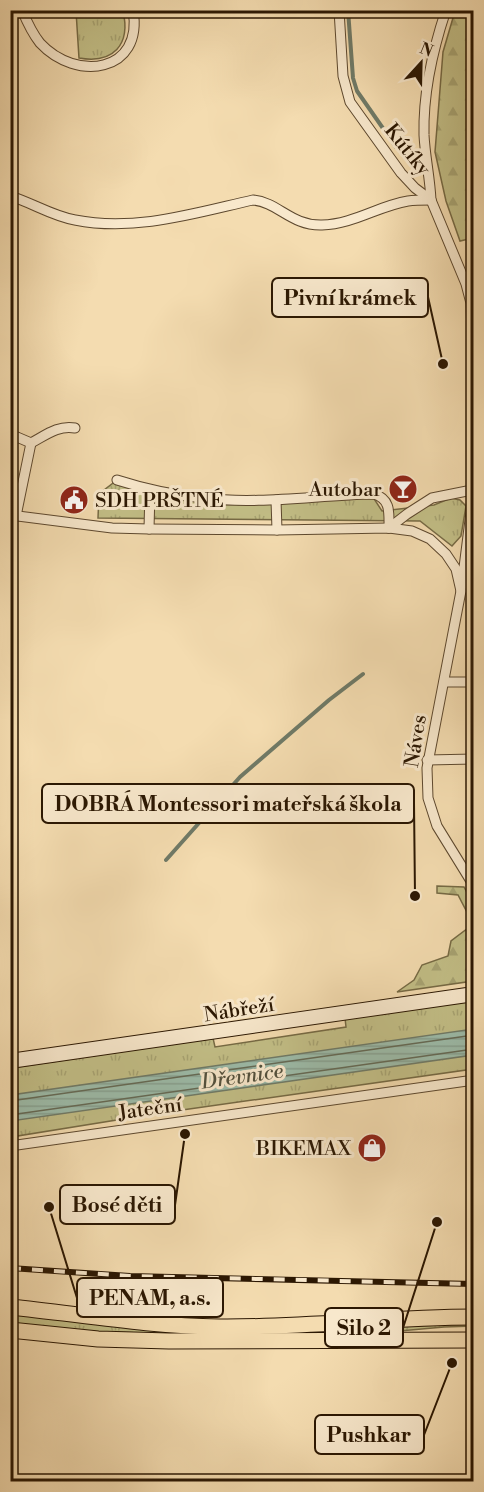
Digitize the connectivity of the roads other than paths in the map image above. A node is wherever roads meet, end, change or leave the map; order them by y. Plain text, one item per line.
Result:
1 (22, 10) edge
2 (133, 10) edge
3 (339, 10) edge
4 (446, 10) edge
5 (10, 196) edge
6 (431, 200) junction
7 (474, 398) edge
8 (75, 428) dead end
9 (10, 434) edge
10 (31, 444) junction
11 (474, 451) edge
12 (117, 480) dead end
13 (150, 490) junction
14 (472, 490) edge
15 (276, 500) junction
16 (472, 512) edge
17 (13, 516) edge
18 (389, 528) junction
19 (149, 529) junction
20 (277, 530) junction
21 (460, 591) junction
22 (444, 682) junction
23 (474, 682) edge
24 (474, 759) edge
25 (427, 760) junction
26 (474, 886) edge
27 (474, 994) edge
28 (10, 1061) edge
29 (474, 1080) edge
30 (10, 1146) edge
31 (10, 1307) edge
32 (474, 1317) edge
33 (10, 1330) edge
34 (474, 1340) edge
35 (474, 1478) edge
36 (10, 1480) edge
37 (15, 1482) edge
38 (452, 1482) edge

1 - 2 street
3 - 6 street, Kútíky
4 - 6 street
5 - 6 street
6 - 7 street, Kútíky
8 - 10 street
9 - 10 street
10 - 17 street, Náves
11 - 14 street, Náves
12 - 13 street
13 - 15 street
13 - 19 street
14 - 16 street, Náves
14 - 18 street
15 - 18 street
15 - 20 street
16 - 21 street, Náves
17 - 19 street, Náves
18 - 20 street, Náves
18 - 21 street, Náves
19 - 20 street, Náves
21 - 22 street, Náves
22 - 23 street
22 - 25 street, Náves
24 - 25 street
25 - 26 street, Náves
27 - 28 street, Nábřeží
29 - 30 street, Jateční
31 - 32 main road
33 - 34 main road
35 - 38 street
36 - 37 street

